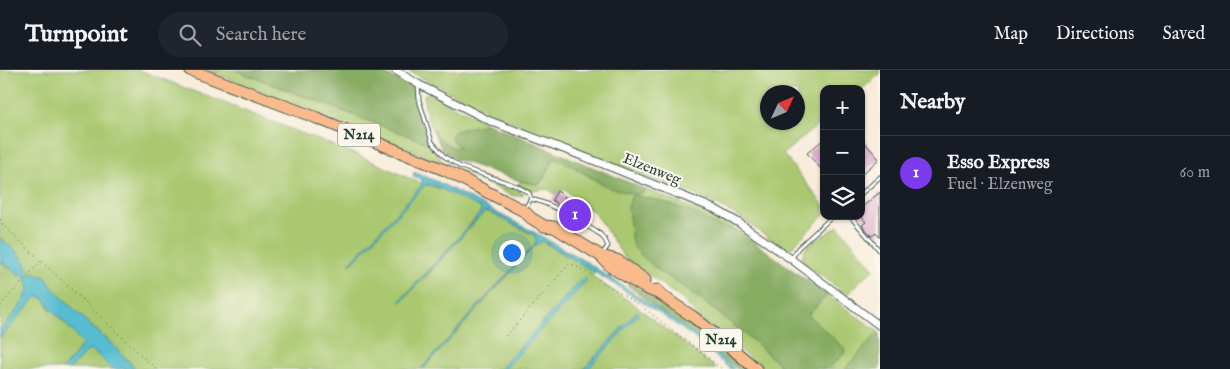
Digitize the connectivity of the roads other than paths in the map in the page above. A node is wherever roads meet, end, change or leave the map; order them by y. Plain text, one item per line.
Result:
1 (190, 70) edge
2 (395, 70) edge
3 (418, 84) junction
4 (880, 177) edge
5 (865, 190) edge
6 (531, 199) junction
7 (524, 210) junction
8 (829, 220) edge
9 (853, 220) edge
10 (880, 251) edge
11 (601, 256) junction
12 (791, 259) junction
13 (880, 326) edge
14 (756, 369) edge

1 - 7 main road, N214
2 - 3 street, Elzenweg
3 - 6 lane
3 - 12 street, Elzenweg
4 - 5 lane
6 - 7 lane
6 - 11 lane
7 - 11 main road, N214
8 - 12 lane
9 - 10 lane
11 - 14 main road, N214
12 - 13 street, Elzenweg

